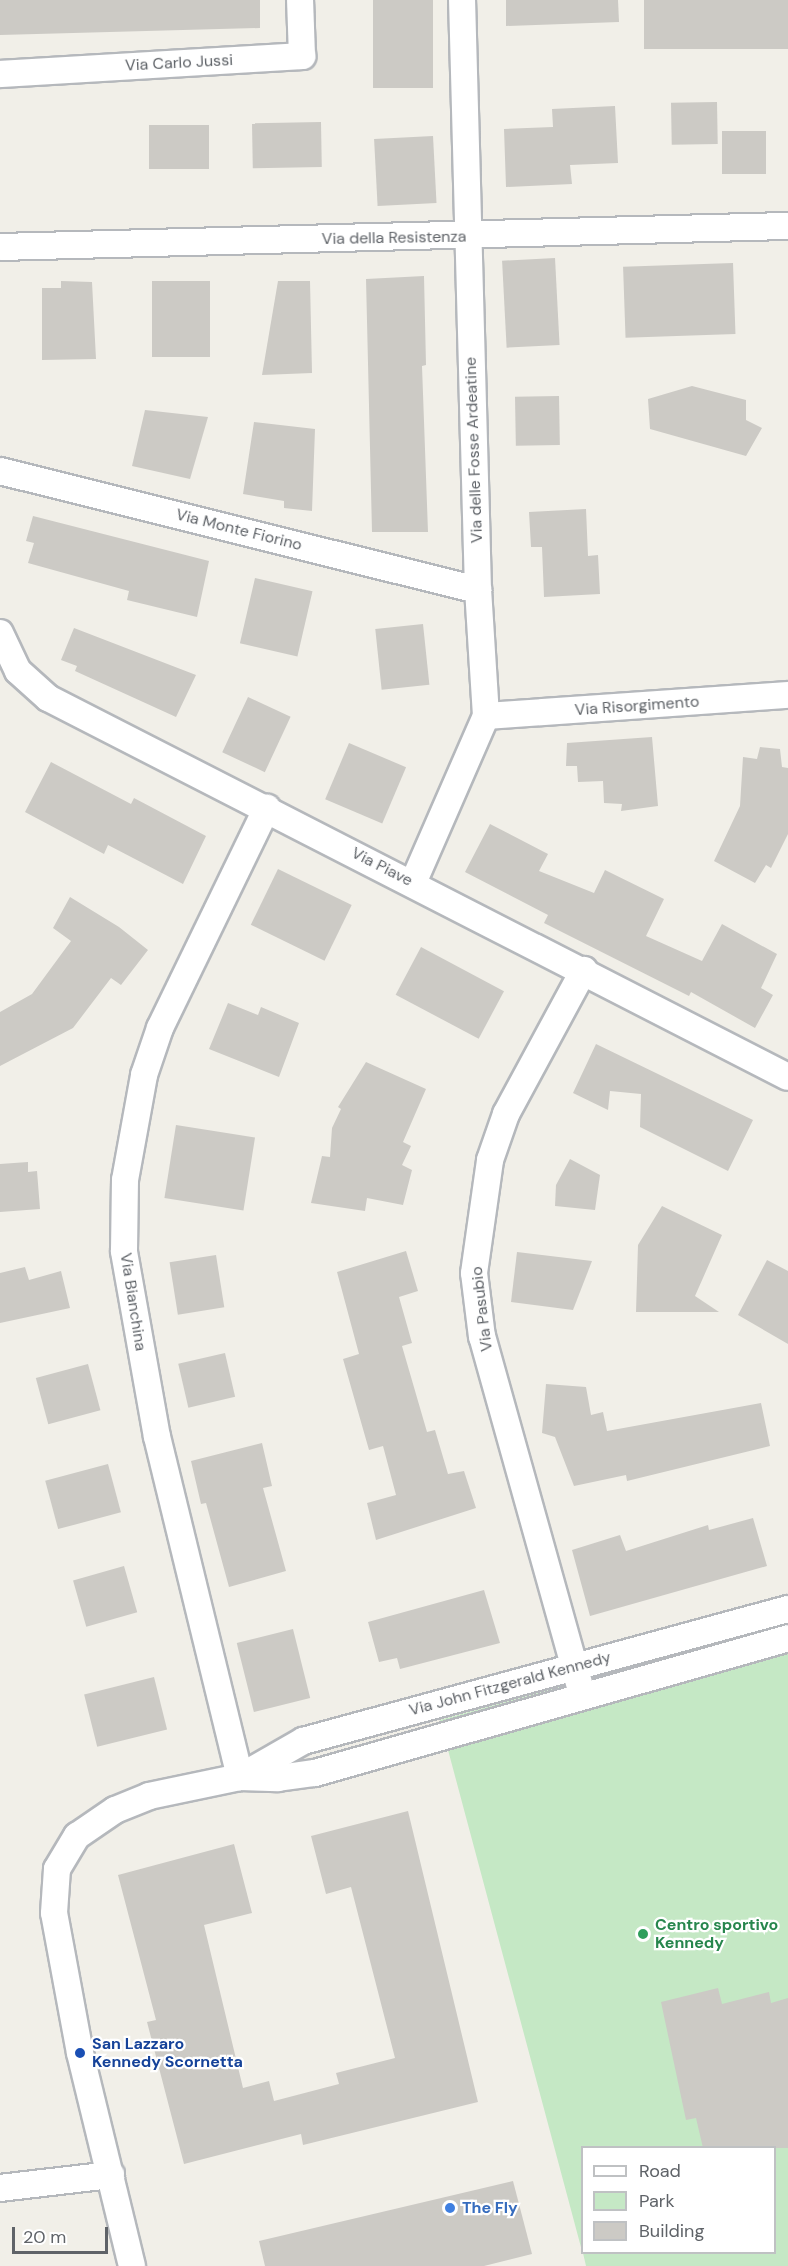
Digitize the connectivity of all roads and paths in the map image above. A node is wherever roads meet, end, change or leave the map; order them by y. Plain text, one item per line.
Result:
1 (300, 0) edge
2 (462, 0) edge
3 (0, 74) edge
4 (788, 226) edge
5 (467, 236) junction
6 (0, 247) edge
7 (0, 471) edge
8 (478, 590) junction
9 (0, 633) edge
10 (788, 695) edge
11 (486, 716) junction
12 (267, 808) junction
13 (413, 883) junction
14 (584, 970) junction
15 (788, 1077) edge
16 (788, 1609) edge
17 (788, 1638) edge
18 (575, 1666) junction
19 (582, 1694) junction
20 (240, 1777) junction
21 (111, 2175) junction
22 (0, 2188) edge
23 (132, 2266) edge

1 - 3 street, Via Carlo Jussi
2 - 5 street, Via delle Fosse Ardeatine
4 - 5 street, Via della Resistenza
5 - 6 street, Via della Resistenza
5 - 8 street, Via delle Fosse Ardeatine
7 - 8 street, Via Monte Fiorino
8 - 11 street, Via delle Fosse Ardeatine
9 - 12 street, Via Piave
10 - 11 street, Via Risorgimento
11 - 13 street, Via delle Fosse Ardeatine
12 - 13 street, Via Piave
12 - 20 street, Via Bianchina
13 - 14 street, Via Piave
14 - 15 street, Via Piave
14 - 18 street, Via Pasubio
16 - 18 street, Via John Fitzgerald Kennedy
17 - 19 street, Via John Fitzgerald Kennedy
18 - 19 street, Via Pasubio
18 - 20 street, Via John Fitzgerald Kennedy
19 - 20 street, Via John Fitzgerald Kennedy
20 - 21 street, Via John Fitzgerald Kennedy
21 - 22 street
21 - 23 street, Via John Fitzgerald Kennedy

